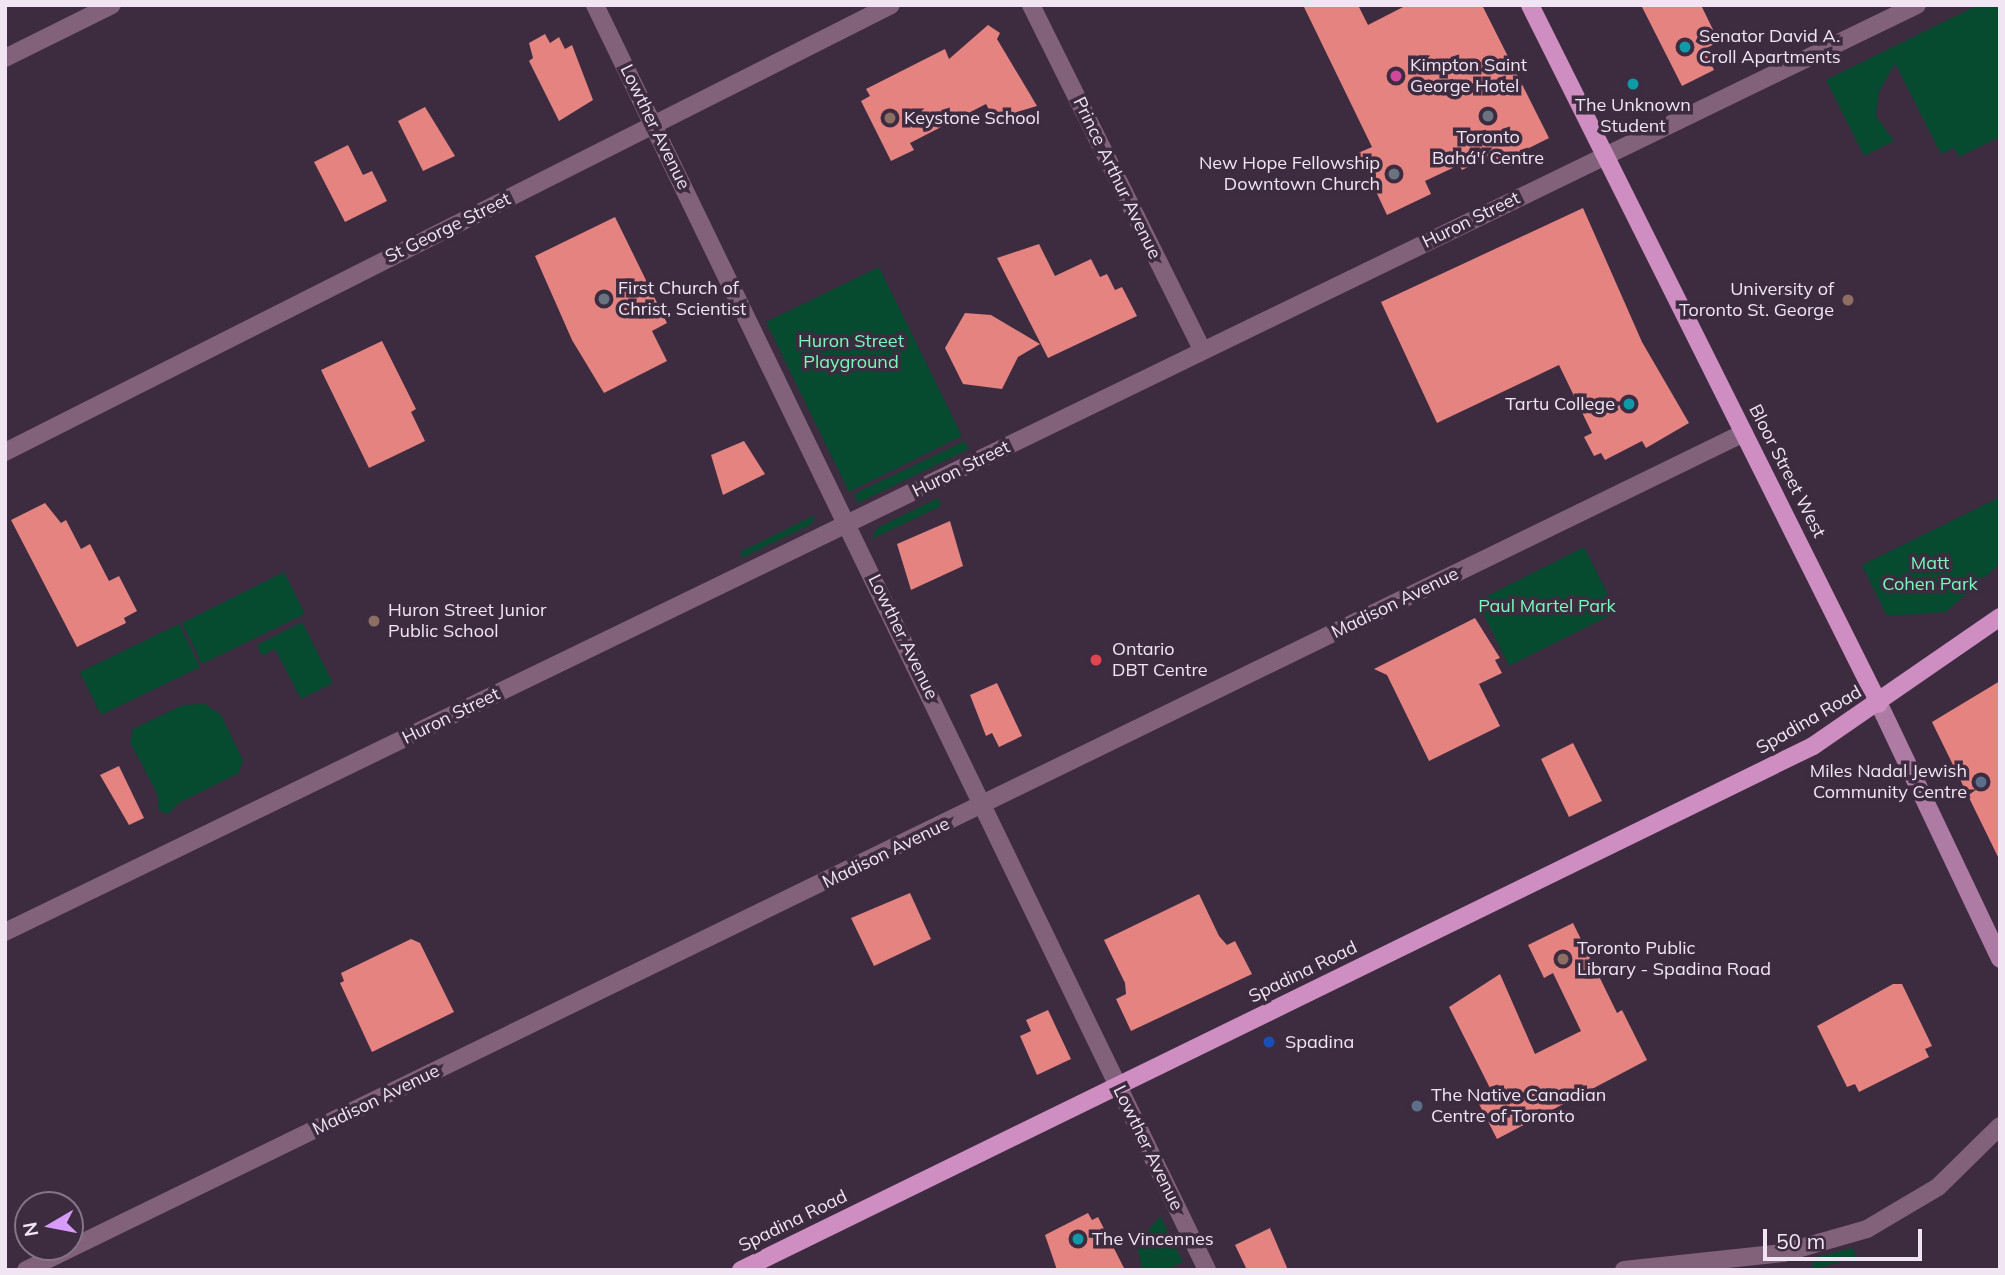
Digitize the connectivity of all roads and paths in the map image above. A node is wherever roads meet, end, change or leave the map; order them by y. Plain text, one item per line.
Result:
1 (112, 5) edge
2 (596, 5) edge
3 (891, 5) edge
4 (1031, 5) edge
5 (1530, 5) edge
6 (1917, 5) edge
7 (5, 58) edge
8 (654, 125) junction
9 (1604, 154) junction
10 (1202, 350) junction
11 (1744, 433) junction
12 (5, 452) edge
13 (848, 524) junction
14 (2000, 617) edge
15 (1879, 704) junction
16 (985, 804) junction
17 (5, 932) edge
18 (2000, 959) edge
19 (1117, 1086) junction
20 (2000, 1126) edge
21 (26, 1270) edge
22 (741, 1270) edge
23 (1207, 1270) edge
24 (1625, 1270) edge

1 - 7 street
2 - 8 street, Lowther Avenue
3 - 8 street, St George Street
4 - 10 street, Prince Arthur Avenue
5 - 9 main road, Bloor Street West
6 - 9 street, Huron Street
8 - 12 street, St George Street
8 - 13 street, Lowther Avenue
9 - 10 street, Huron Street
9 - 11 main road, Bloor Street West
10 - 13 street, Huron Street
11 - 15 main road, Bloor Street West
11 - 16 street, Madison Avenue
13 - 16 street, Lowther Avenue
13 - 17 street, Huron Street
14 - 15 main road, Spadina Road
15 - 18 main road, Bloor Street West
15 - 19 main road, Spadina Road
16 - 19 street, Lowther Avenue
16 - 21 street, Madison Avenue
19 - 22 main road, Spadina Road
19 - 23 street, Lowther Avenue
20 - 24 street

